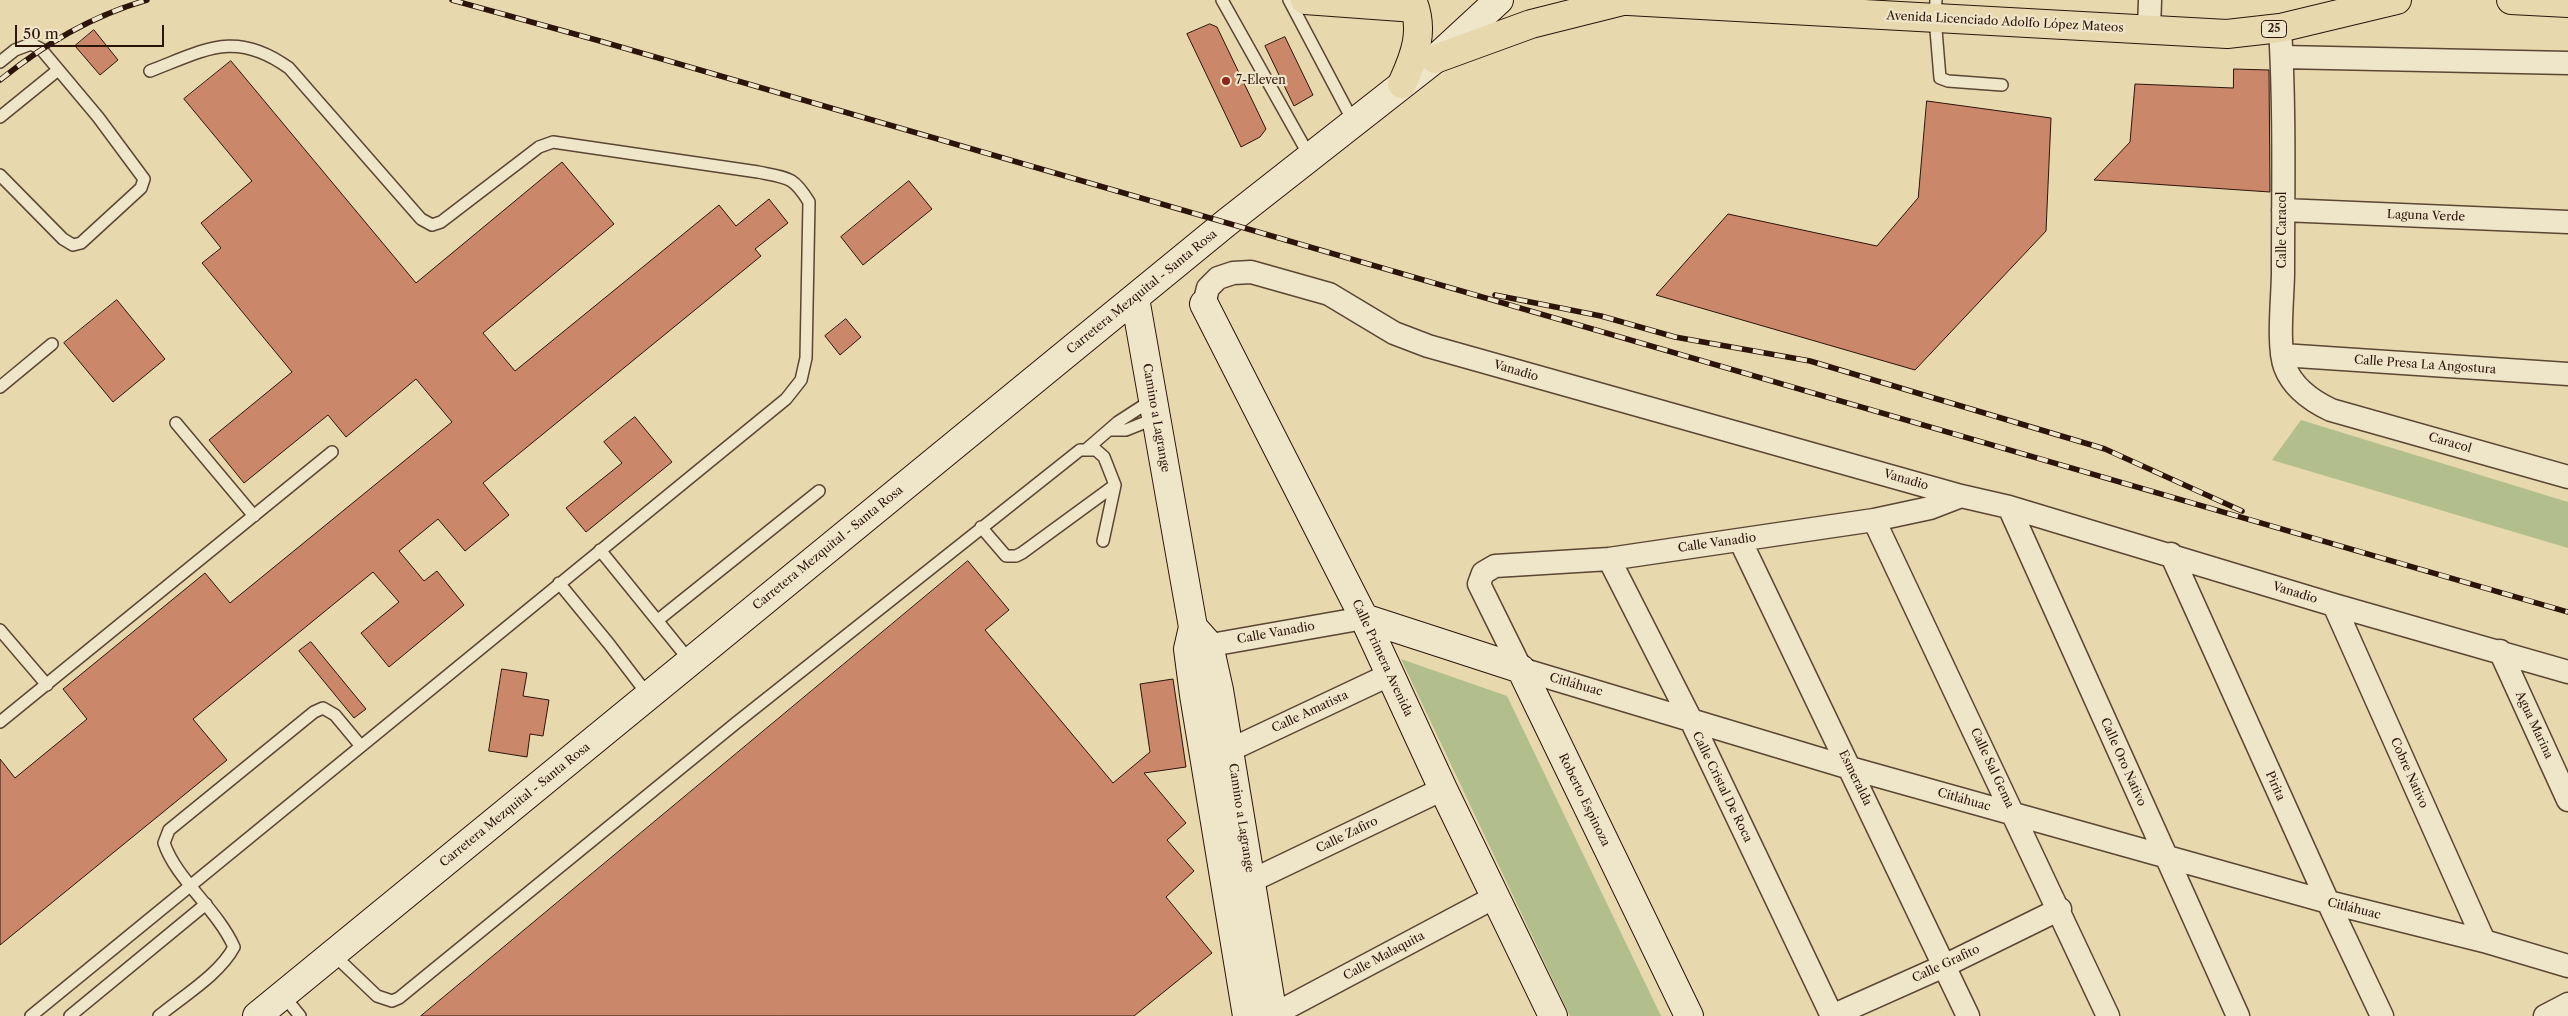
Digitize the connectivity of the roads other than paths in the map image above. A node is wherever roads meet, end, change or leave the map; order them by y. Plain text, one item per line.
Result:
1 (1222, 0) edge
2 (1289, 0) edge
3 (1305, 0) edge
4 (1499, 0) edge
5 (2150, 0) edge
6 (2397, 0) edge
7 (2511, 0) edge
8 (1616, 1) edge
9 (2568, 3) edge
10 (1414, 4) edge
11 (1936, 9) edge
12 (2280, 28) junction
13 (2149, 30) junction
14 (2282, 57) junction
15 (1435, 59) junction
16 (0, 62) edge
17 (2568, 63) edge
18 (58, 70) junction
19 (150, 71) dead end
20 (1402, 84) junction
21 (2002, 86) dead end
22 (0, 117) edge
23 (1354, 123) junction
24 (1310, 157) junction
25 (0, 175) edge
26 (2283, 210) junction
27 (2568, 222) edge
28 (1134, 298) junction
29 (1204, 304) joint
30 (52, 344) dead end
31 (2282, 355) junction
32 (2568, 374) edge
33 (0, 387) edge
34 (1154, 409) junction
35 (2331, 410) joint
36 (176, 423) dead end
37 (1112, 430) junction
38 (1088, 448) junction
39 (332, 452) dead end
40 (2568, 477) edge
41 (1115, 485) junction
42 (819, 492) dead end
43 (1961, 496) junction
44 (2009, 507) junction
45 (254, 516) junction
46 (1874, 520) junction
47 (981, 528) junction
48 (1740, 540) junction
49 (1103, 541) dead end
50 (600, 550) junction
51 (2171, 554) junction
52 (1609, 559) junction
53 (559, 583) junction
54 (1480, 584) joint
55 (2334, 605) junction
56 (1364, 618) junction
57 (658, 620) junction
58 (0, 630) edge
59 (1197, 640) junction
60 (2500, 651) junction
61 (690, 661) junction
62 (1521, 669) junction
63 (2568, 672) edge
64 (1389, 675) junction
65 (47, 685) junction
66 (648, 696) junction
67 (1690, 718) junction
68 (0, 722) edge
69 (360, 745) junction
70 (1230, 750) junction
71 (1850, 768) junction
72 (1443, 789) junction
73 (2568, 800) edge
74 (2014, 814) junction
75 (2165, 857) junction
76 (1250, 881) junction
77 (191, 884) junction
78 (1495, 897) junction
79 (2328, 902) junction
80 (206, 904) junction
81 (2060, 909) junction
82 (2484, 941) junction
83 (332, 954) junction
84 (1944, 966) junction
85 (2568, 966) edge
86 (282, 995) junction
87 (2568, 1004) edge
88 (1548, 1014) edge
89 (31, 1016) edge
90 (70, 1016) edge
91 (158, 1016) edge
92 (256, 1016) edge
93 (300, 1016) edge
94 (1261, 1016) edge
95 (1689, 1016) edge
96 (1832, 1016) edge
97 (1968, 1016) edge
98 (2108, 1016) edge
99 (2238, 1016) edge
100 (2382, 1016) edge
101 (2545, 1016) edge

1 - 24 lane
2 - 23 lane
3 - 10 main road
4 - 15 street, Carretera Mezquital - Santa Rosa
5 - 13 street
6 - 12 main road, Avenida Licenciado Adolfo López Mateos / 25
7 - 9 main road
8 - 11 main road, Avenida Licenciado Adolfo López Mateos / 25
8 - 15 main road, Avenida Licenciado Adolfo López Mateos
10 - 20 main road
11 - 13 main road, Avenida Licenciado Adolfo López Mateos / 25
11 - 21 lane
12 - 13 main road, Avenida Licenciado Adolfo López Mateos / 25
12 - 14 street, Calle Caracol
14 - 17 street
14 - 26 street, Calle Caracol
15 - 20 street, Carretera Mezquital - Santa Rosa
16 - 18 lane
18 - 22 lane
18 - 25 lane
19 - 50 lane
20 - 23 street, Carretera Mezquital - Santa Rosa
23 - 24 street, Carretera Mezquital - Santa Rosa
24 - 28 street, Carretera Mezquital - Santa Rosa
26 - 27 street, Laguna Verde
26 - 31 street, Calle Caracol
28 - 34 street, Camino a Lagrange
28 - 61 street, Carretera Mezquital - Santa Rosa
29 - 43 street, Vanadio
29 - 56 street, Calle Primera Avenida
30 - 33 lane
31 - 32 street, Calle Presa La Angostura
31 - 35 street, Calle Caracol
34 - 37 lane
34 - 37 lane
34 - 59 street, Camino a Lagrange
35 - 40 street, Caracol
36 - 45 lane
37 - 38 lane
38 - 41 lane
38 - 47 lane
39 - 45 lane
41 - 47 lane
41 - 49 lane
42 - 57 lane
43 - 44 street, Vanadio
43 - 46 street, Calle Vanadio
44 - 51 street, Vanadio
44 - 75 street, Calle Oro Nativo
45 - 65 lane
46 - 48 street, Calle Vanadio
46 - 74 street, Calle Sal Gema
47 - 83 lane
48 - 52 street, Calle Vanadio
48 - 71 street, Esmeralda
50 - 53 lane
50 - 57 lane
51 - 55 street, Vanadio
51 - 79 street, Pirita
52 - 54 street, Calle Vanadio
52 - 67 street, Calle Cristal De Roca
53 - 66 lane
53 - 69 lane
54 - 62 street, Roberto Espinoza
55 - 60 street, Vanadio
55 - 82 street, Cobre Nativo
56 - 59 street, Calle Vanadio
56 - 62 street, Citláhuac
56 - 64 street, Calle Primera Avenida
57 - 61 lane
58 - 65 lane
59 - 70 street, Camino a Lagrange
59 - 94 street, Camino a Lagrange
60 - 63 street, Vanadio
60 - 73 street, Agua Marina
61 - 66 street, Carretera Mezquital - Santa Rosa
62 - 67 street, Citláhuac
62 - 95 street, Roberto Espinoza
64 - 70 street, Calle Amatista
64 - 72 street, Calle Primera Avenida
65 - 68 lane
66 - 83 street, Carretera Mezquital - Santa Rosa
67 - 71 street, Citláhuac
67 - 96 street, Calle Cristal De Roca
69 - 77 lane
69 - 77 lane
70 - 76 street, Camino a Lagrange
71 - 74 street, Citláhuac
71 - 84 street, Esmeralda
72 - 76 street, Calle Zafiro
72 - 78 street, Calle Primera Avenida
74 - 75 street, Citláhuac
74 - 81 street, Calle Sal Gema
75 - 79 street, Citláhuac
75 - 99 street, Calle Oro Nativo
76 - 94 street, Camino a Lagrange
77 - 80 lane
77 - 89 lane
78 - 88 street, Calle Primera Avenida
78 - 94 street, Calle Malaquita
79 - 82 street, Citláhuac
79 - 100 street, Pirita
80 - 90 lane
80 - 91 lane
81 - 84 street, Calle Grafito
81 - 98 street, Calle Sal Gema
82 - 85 street, Citláhuac
83 - 86 street, Carretera Mezquital - Santa Rosa
84 - 96 street, Calle Grafito
84 - 97 street, Esmeralda
86 - 92 street, Carretera Mezquital - Santa Rosa
86 - 93 lane
87 - 101 street

